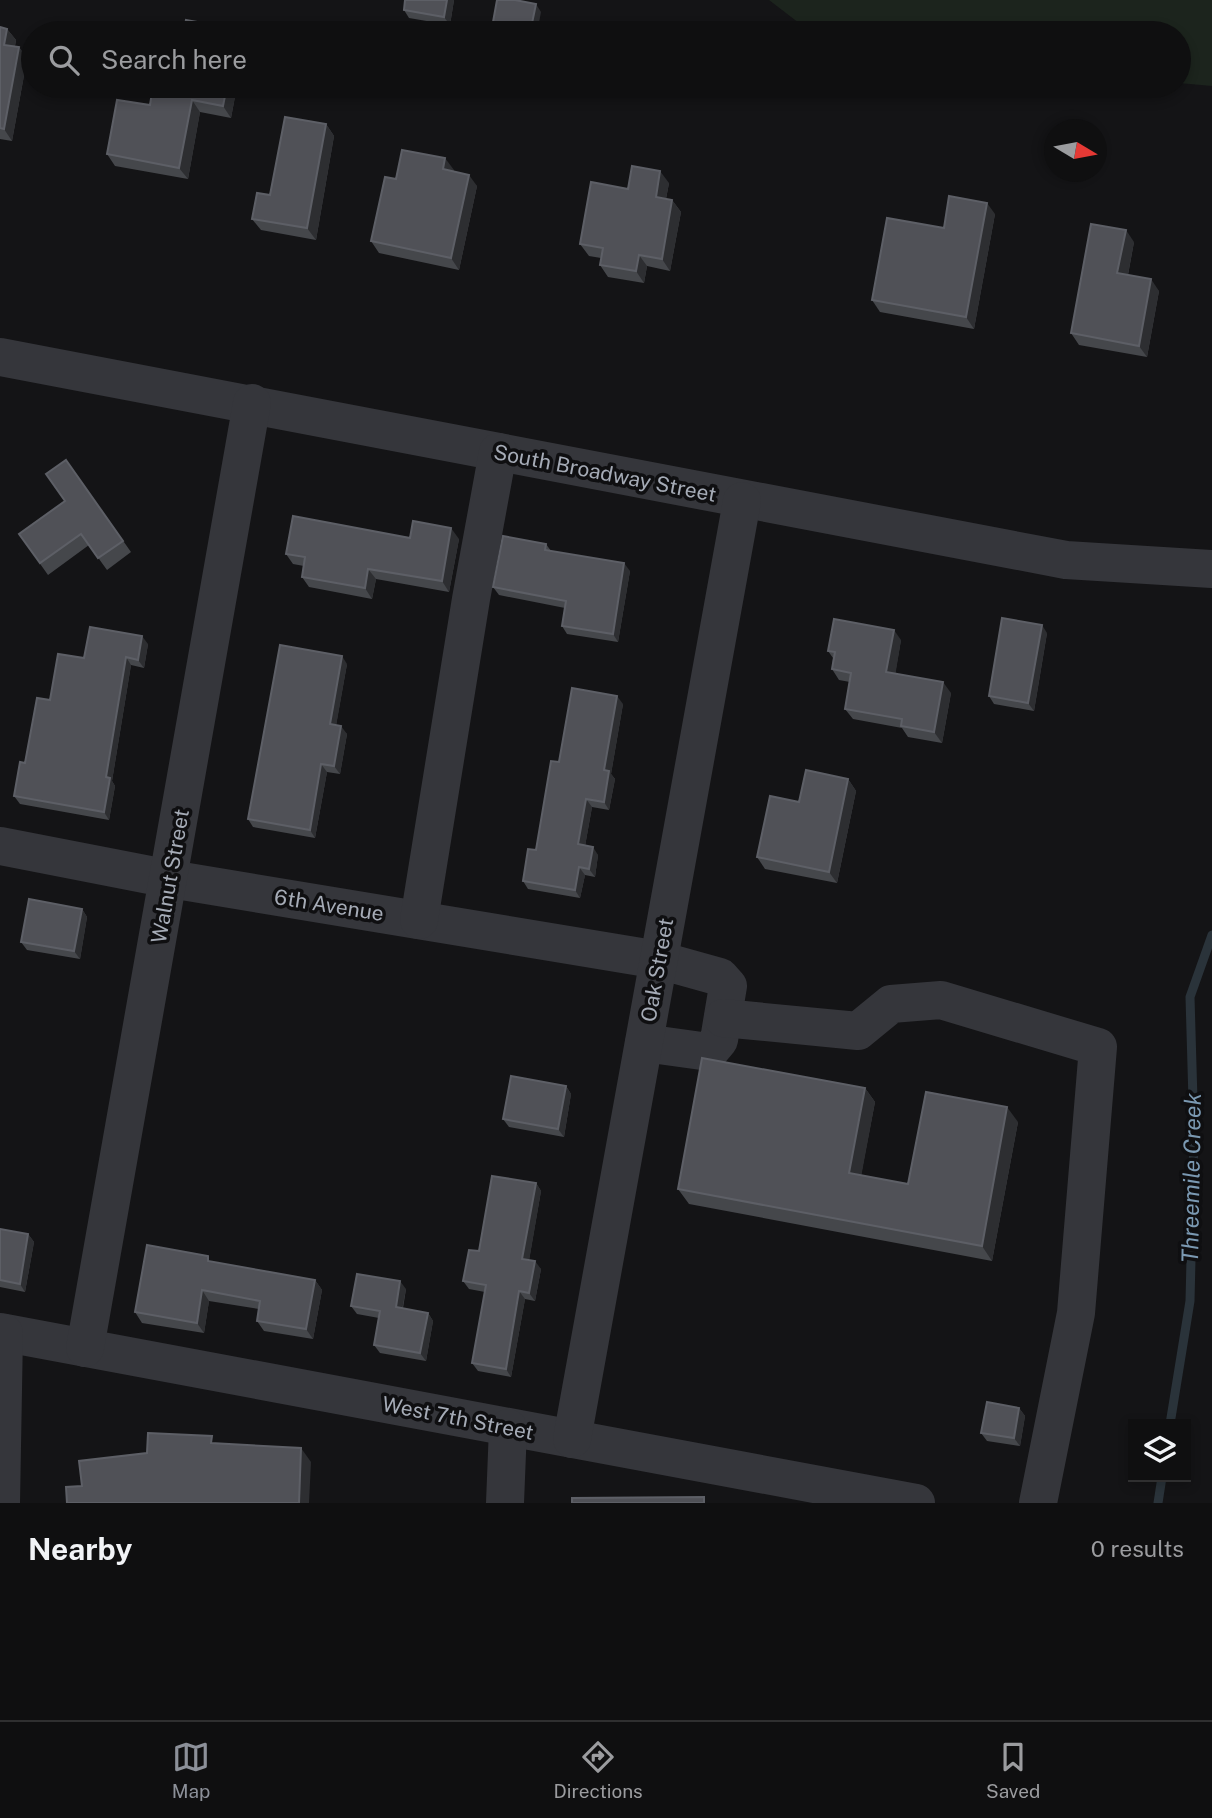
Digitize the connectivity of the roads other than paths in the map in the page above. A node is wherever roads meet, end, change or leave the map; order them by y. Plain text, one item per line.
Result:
1 (0, 357) edge
2 (252, 403) junction
3 (498, 452) junction
4 (741, 501) junction
5 (1212, 569) edge
6 (0, 846) edge
7 (170, 878) junction
8 (419, 920) junction
9 (659, 960) junction
10 (723, 1018) junction
11 (644, 1043) junction
12 (2, 1332) edge
13 (85, 1348) junction
14 (508, 1428) junction
15 (572, 1439) junction
16 (1, 1503) edge
17 (505, 1503) edge
18 (916, 1503) edge
19 (1038, 1503) edge

1 - 2 street, South Broadway Street
2 - 3 street, South Broadway Street
2 - 7 street, Walnut Street
3 - 4 street, South Broadway Street
3 - 8 street
4 - 5 street, South Broadway Street
4 - 9 street, Oak Street
6 - 7 street, 6th Avenue
7 - 8 street, 6th Avenue
7 - 13 street, Walnut Street
8 - 9 street, 6th Avenue
9 - 10 street, 6th Avenue
9 - 11 street, Oak Street
10 - 11 street
10 - 19 street
11 - 15 street, Oak Street
12 - 13 street, West 7th Street
12 - 16 street
13 - 14 street, West 7th Street
14 - 15 street, West 7th Street
14 - 17 street
15 - 18 street, West 7th Street

